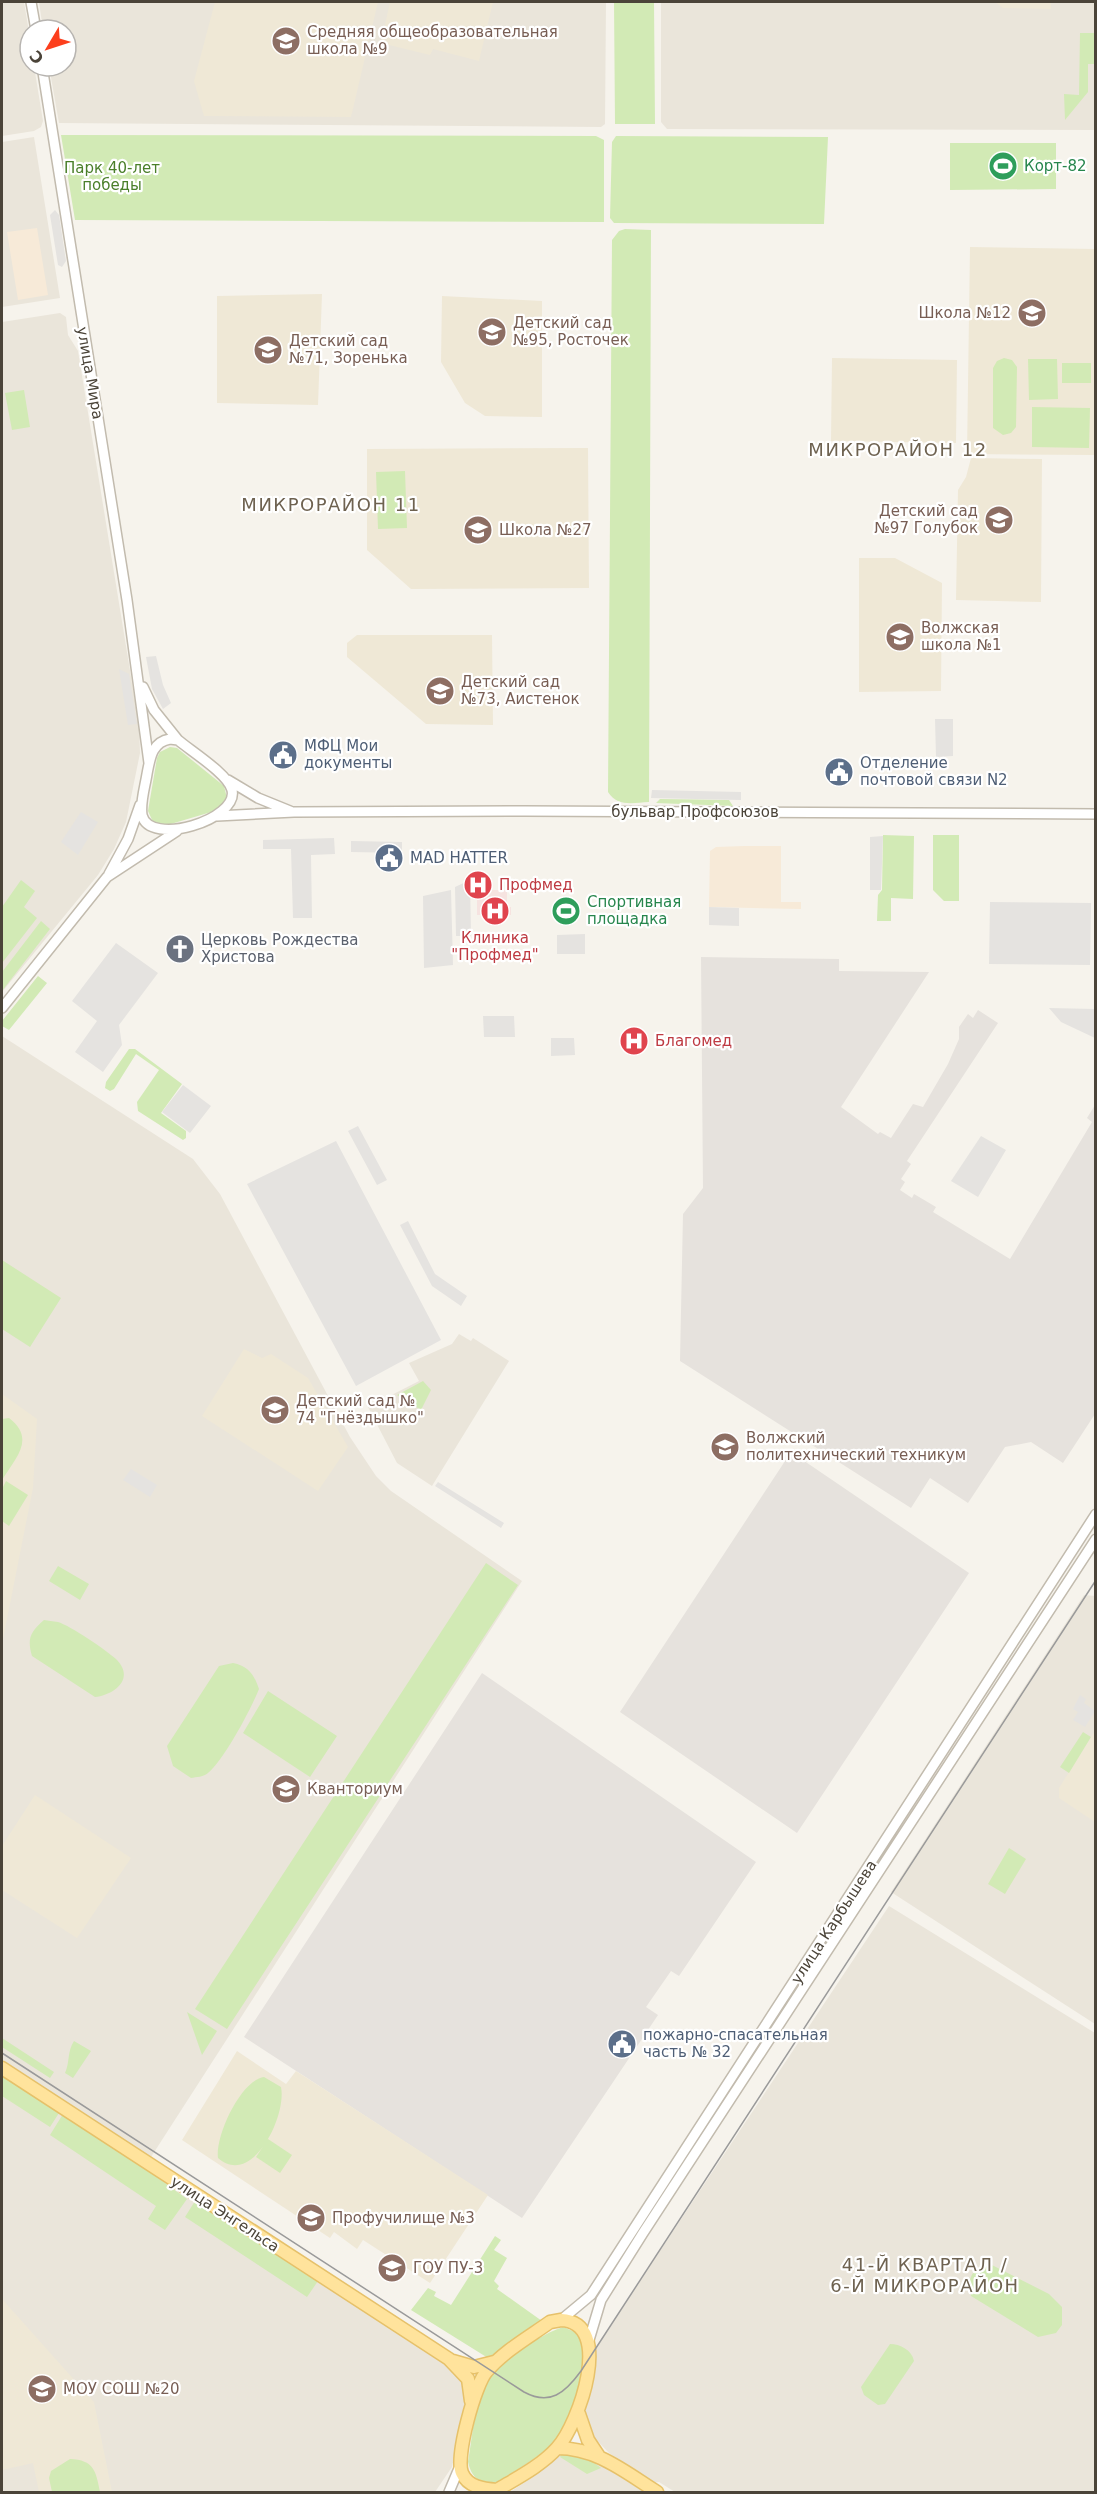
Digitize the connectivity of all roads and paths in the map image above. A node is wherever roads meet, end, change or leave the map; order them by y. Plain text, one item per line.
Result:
1 (31, 2) edge
2 (34, 18) edge
3 (44, 78) edge
4 (139, 680) junction
5 (177, 740) junction
6 (149, 763) junction
7 (226, 779) junction
8 (142, 800) junction
9 (294, 812) junction
10 (1095, 814) edge
11 (217, 816) junction
12 (179, 829) junction
13 (107, 877) junction
14 (2, 1008) edge
15 (1095, 1514) edge
16 (1095, 1539) edge
17 (2, 2068) edge
18 (561, 2320) junction
19 (589, 2340) junction
20 (449, 2359) junction
21 (496, 2361) junction
22 (471, 2401) junction
23 (579, 2414) junction
24 (557, 2448) junction
25 (598, 2455) junction
26 (460, 2466) junction
27 (495, 2491) edge
28 (449, 2493) edge
29 (657, 2493) edge

1 - 2 street
3 - 4 street, улица Мира
4 - 5 street, улица Мира
4 - 6 street, улица Мира
5 - 6 street
5 - 7 street
6 - 8 street
7 - 9 street, бульвар Профсоюзов
7 - 11 street
8 - 12 street
8 - 13 street
9 - 10 street, бульвар Профсоюзов
9 - 11 street, бульвар Профсоюзов
11 - 12 street
12 - 13 street
13 - 14 street
15 - 18 street, улица Карбышева
16 - 19 street, улица Карбышева
17 - 20 main road, улица Энгельса
18 - 19 main road
18 - 21 main road, улица Карбышева
19 - 23 main road, улица Карбышева
20 - 21 main road, улица Энгельса
20 - 22 main road, улица Энгельса
21 - 22 main road, улица Карбышева
22 - 26 main road, улица Карбышева
23 - 24 main road, улица Карбышева
23 - 25 main road
24 - 25 main road
24 - 27 main road, улица Карбышева
25 - 29 main road
26 - 27 main road, улица Карбышева
26 - 28 street, улица Карбышева

